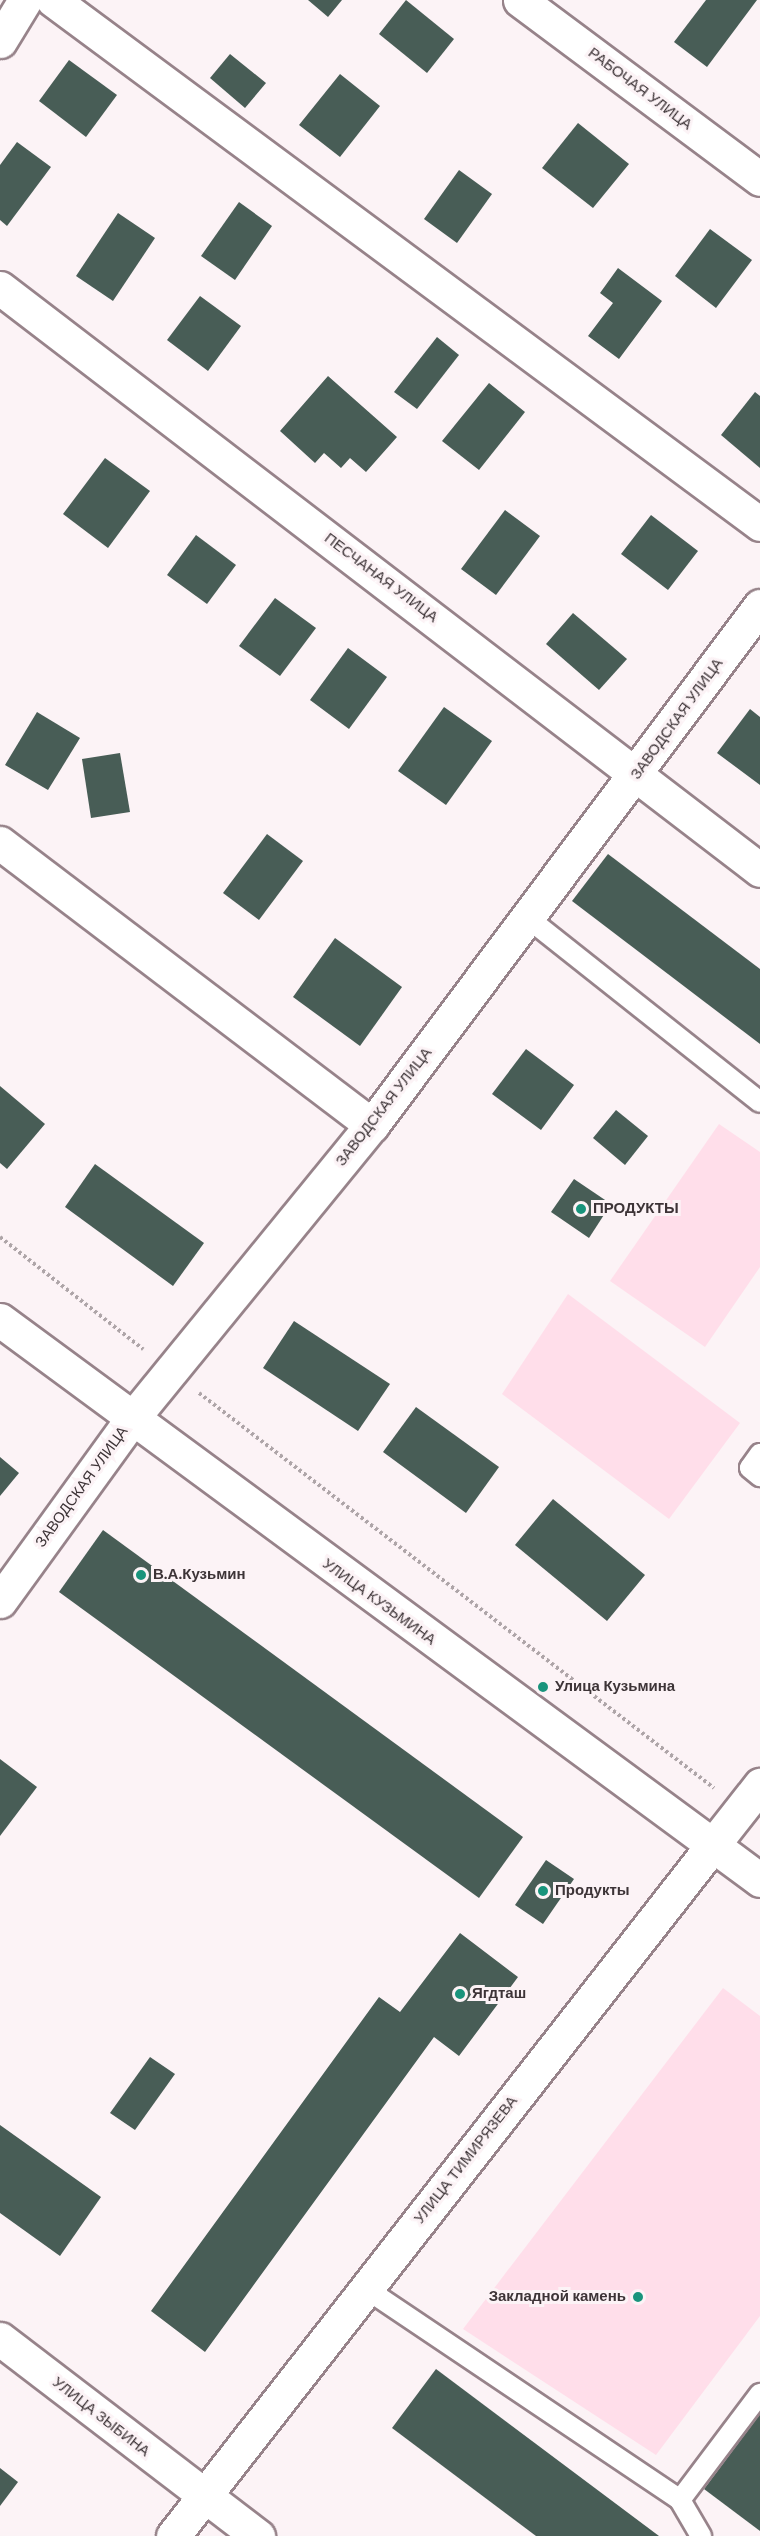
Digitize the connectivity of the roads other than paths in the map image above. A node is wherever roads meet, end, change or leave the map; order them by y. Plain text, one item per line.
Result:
1 (25, 0) edge
2 (53, 0) edge
3 (520, 0) edge
4 (0, 41) edge
5 (760, 179) edge
6 (0, 288) edge
7 (760, 524) edge
8 (760, 606) edge
9 (636, 773) junction
10 (0, 843) edge
11 (760, 870) edge
12 (528, 918) junction
13 (760, 1102) edge
14 (372, 1125) junction
15 (0, 1320) edge
16 (131, 1420) junction
17 (760, 1454) edge
18 (760, 1476) edge
19 (0, 1601) edge
20 (751, 1797) edge
21 (712, 1846) junction
22 (760, 1880) edge
23 (365, 2288) junction
24 (0, 2339) edge
25 (760, 2394) edge
26 (202, 2496) junction
27 (680, 2500) junction
28 (173, 2536) edge
29 (258, 2536) edge
30 (701, 2536) edge

1 - 4 street
2 - 7 street
3 - 5 street, РАБОЧАЯ УЛИЦА
6 - 9 street, ПЕСЧАНАЯ УЛИЦА
8 - 9 street, ЗАВОДСКАЯ УЛИЦА
9 - 11 street, ПЕСЧАНАЯ УЛИЦА
9 - 12 street, ЗАВОДСКАЯ УЛИЦА
10 - 14 street
12 - 13 lane
12 - 14 street, ЗАВОДСКАЯ УЛИЦА
14 - 16 street, ЗАВОДСКАЯ УЛИЦА
15 - 16 street, УЛИЦА КУЗЬМИНА
16 - 19 street, ЗАВОДСКАЯ УЛИЦА
16 - 21 street, УЛИЦА КУЗЬМИНА
17 - 18 lane
20 - 21 street, УЛИЦА ТИМИРЯЗЕВА
21 - 22 street, УЛИЦА КУЗЬМИНА
21 - 23 street, УЛИЦА ТИМИРЯЗЕВА
23 - 26 street, УЛИЦА ТИМИРЯЗЕВА
23 - 27 lane
24 - 26 street, УЛИЦА ЗЫБИНА
25 - 27 lane
26 - 28 street, УЛИЦА ТИМИРЯЗЕВА
26 - 29 street, УЛИЦА ЗЫБИНА
27 - 30 lane

